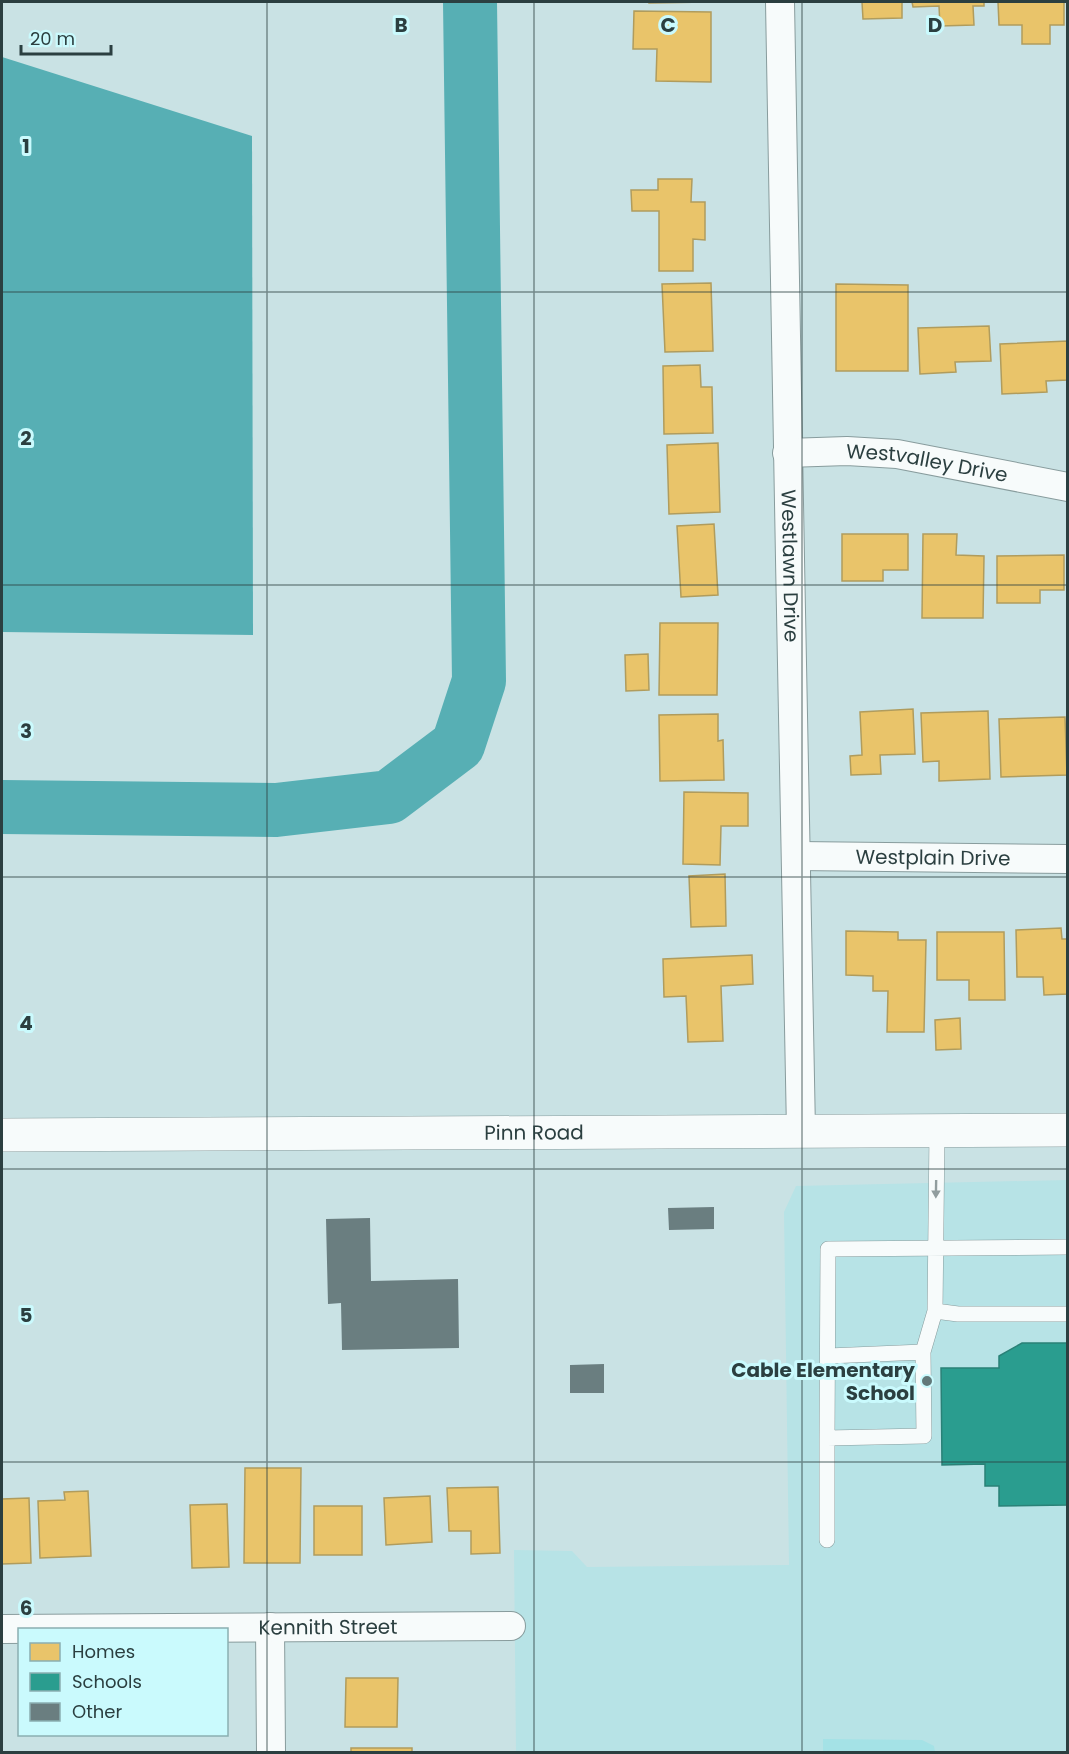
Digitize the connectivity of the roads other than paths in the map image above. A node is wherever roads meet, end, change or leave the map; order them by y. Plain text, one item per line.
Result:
1 (780, 2) edge
2 (786, 453) junction
3 (1068, 487) edge
4 (798, 856) junction
5 (1068, 860) edge
6 (1068, 1130) edge
7 (801, 1131) junction
8 (937, 1131) junction
9 (2, 1135) edge
10 (1068, 1247) edge
11 (935, 1248) junction
12 (935, 1311) junction
13 (1068, 1314) edge
14 (923, 1352) junction
15 (828, 1356) junction
16 (828, 1438) junction
17 (827, 1540) dead end
18 (511, 1626) dead end
19 (270, 1627) junction
20 (136, 1628) edge
21 (2, 1629) edge
22 (18, 1629) edge
23 (272, 1752) edge

1 - 2 street, Westlawn Drive
2 - 3 street, Westvalley Drive
2 - 4 street, Westlawn Drive
4 - 5 street, Westplain Drive
4 - 7 street, Westlawn Drive
6 - 8 street, Pinn Road
7 - 8 street, Pinn Road
7 - 9 street, Pinn Road
8 -> 11 lane
10 - 11 lane
11 - 12 lane
11 - 15 lane
12 - 13 lane
12 - 14 lane
14 - 15 lane
14 - 16 lane
15 - 16 lane
16 - 17 lane
18 - 19 street, Kennith Street
19 - 20 street, Kennith Street
19 - 23 street
21 - 22 street, Kennith Street

